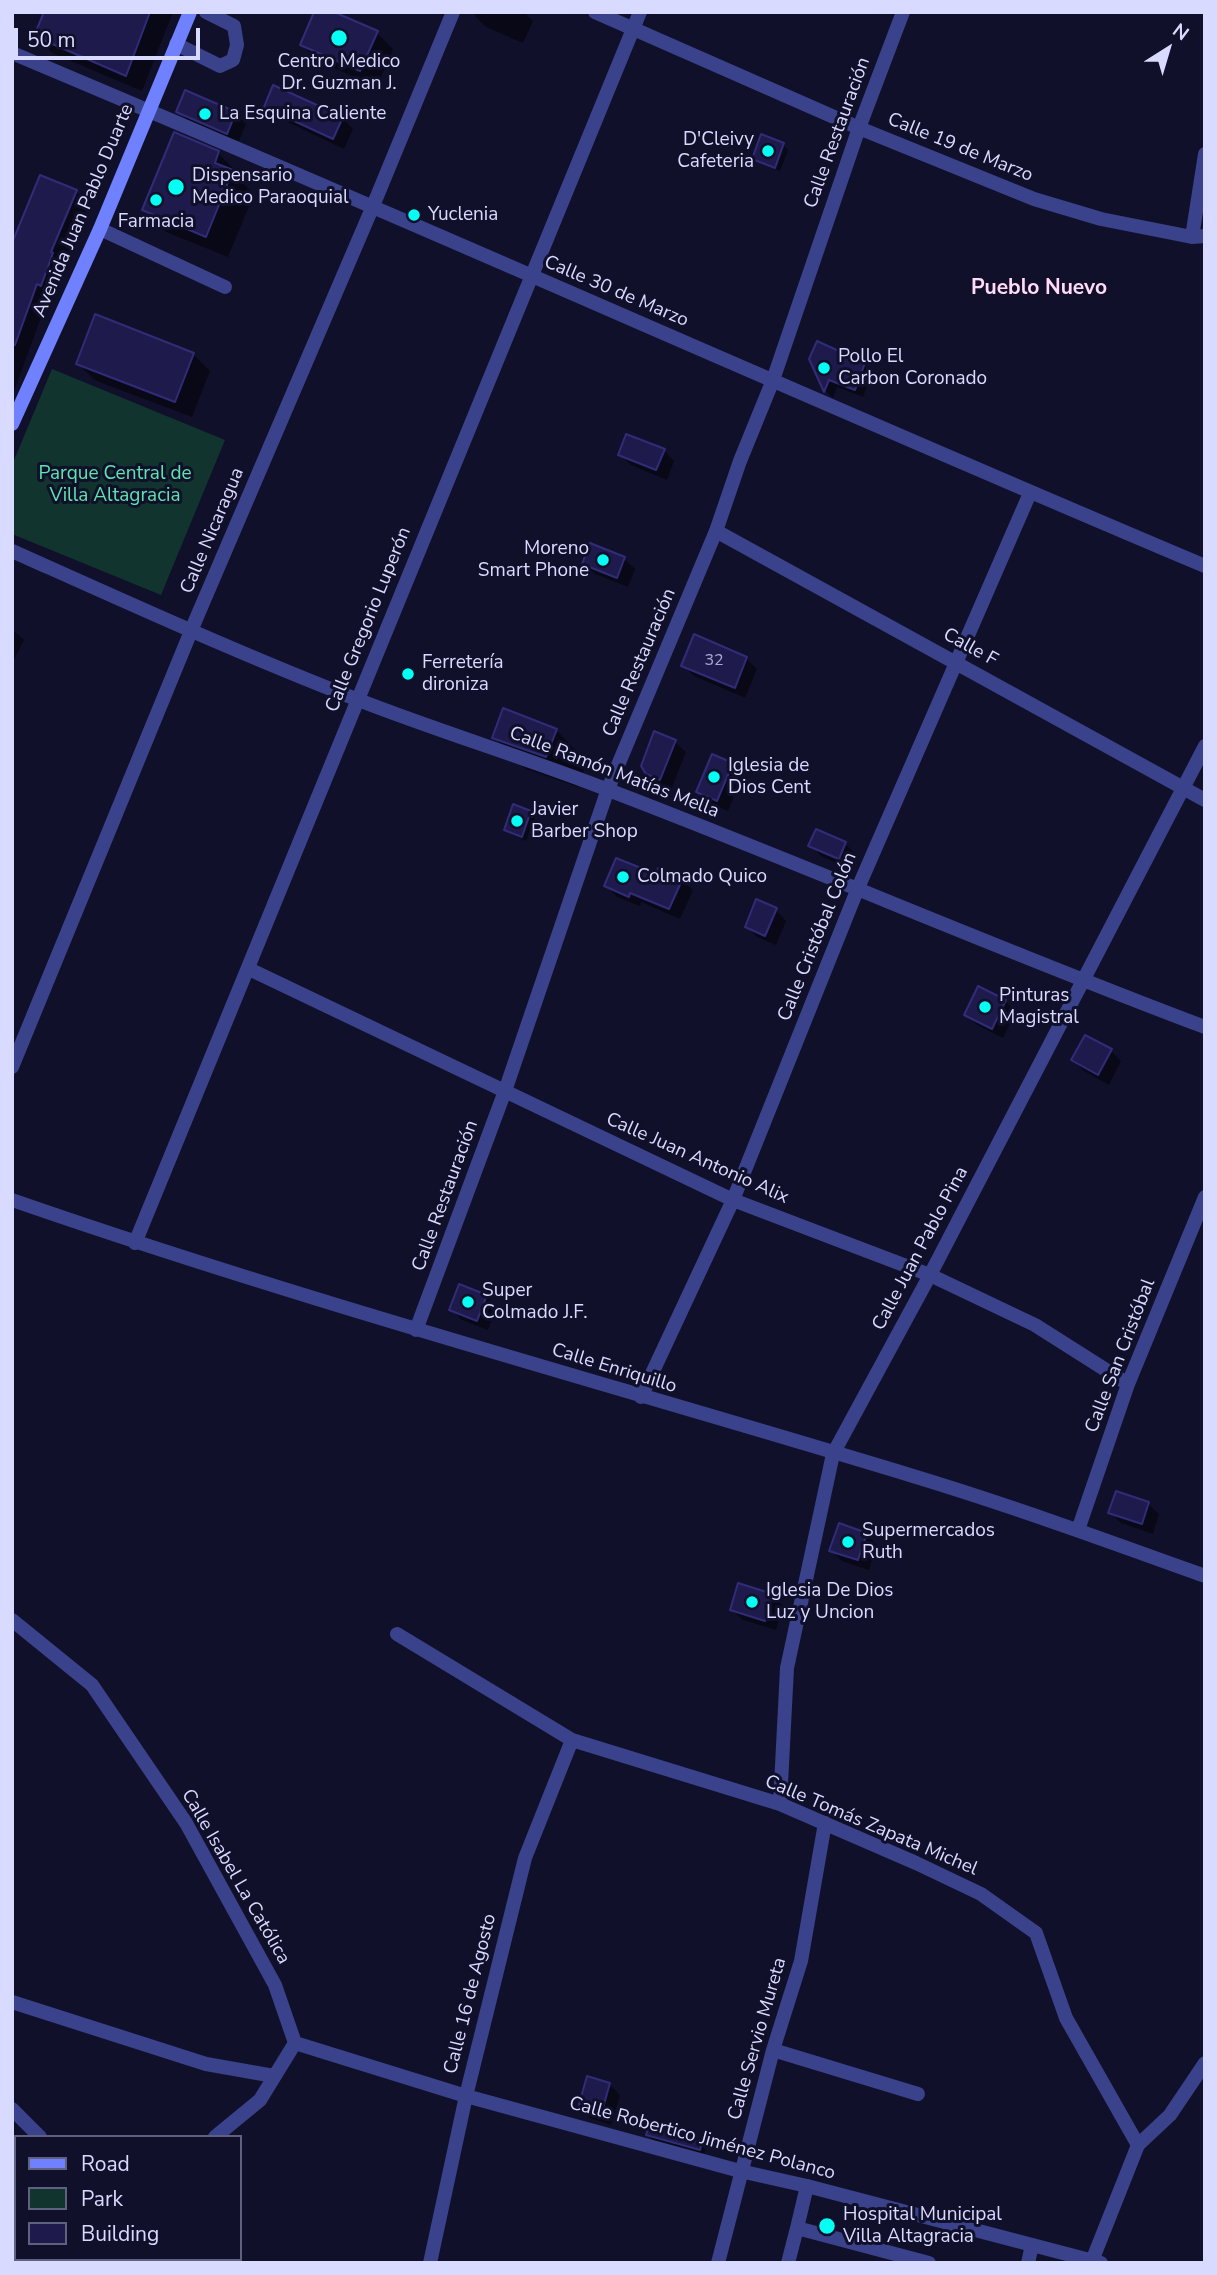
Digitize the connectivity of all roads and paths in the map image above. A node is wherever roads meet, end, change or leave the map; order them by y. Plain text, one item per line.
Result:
1 (190, 12) edge
2 (206, 12) edge
3 (453, 12) edge
4 (595, 12) edge
5 (640, 12) edge
6 (902, 12) edge
7 (633, 27) junction
8 (176, 44) junction
9 (12, 53) edge
10 (148, 110) junction
11 (859, 128) junction
12 (1205, 155) edge
13 (373, 206) junction
14 (100, 229) junction
15 (1198, 237) edge
16 (531, 276) junction
17 (225, 287) dead end
18 (773, 380) junction
19 (13, 418) edge
20 (1030, 492) junction
21 (716, 531) junction
22 (12, 551) edge
23 (1205, 566) edge
24 (191, 631) junction
25 (956, 662) junction
26 (357, 699) junction
27 (1205, 746) edge
28 (1183, 788) junction
29 (608, 789) junction
30 (1205, 800) edge
31 (858, 888) junction
32 (249, 969) junction
33 (1083, 981) junction
34 (1205, 1027) edge
35 (12, 1067) edge
36 (505, 1091) junction
37 (1205, 1197) edge
38 (12, 1200) edge
39 (733, 1200) junction
40 (135, 1242) junction
41 (930, 1276) junction
42 (416, 1330) junction
43 (1128, 1384) junction
44 (641, 1397) junction
45 (833, 1454) junction
46 (1078, 1530) junction
47 (1205, 1576) edge
48 (12, 1619) edge
49 (397, 1634) dead end
50 (572, 1740) junction
51 (779, 1804) junction
52 (825, 1823) junction
53 (12, 2002) edge
54 (295, 2043) junction
55 (773, 2050) junction
56 (1205, 2063) edge
57 (274, 2076) junction
58 (918, 2094) dead end
59 (466, 2096) junction
60 (12, 2109) edge
61 (38, 2135) edge
62 (217, 2135) edge
63 (1138, 2145) junction
64 (740, 2171) junction
65 (807, 2186) junction
66 (797, 2228) junction
67 (1032, 2245) junction
68 (1096, 2262) edge
69 (430, 2263) edge
70 (718, 2263) edge
71 (788, 2263) edge
72 (929, 2263) edge
73 (1028, 2263) edge

1 - 8 main road, Avenida Juan Pablo Duarte
2 - 8 street
3 - 13 street, Calle Nicaragua
4 - 7 street, Calle 19 de Marzo
5 - 7 street, Calle Gregorio Luperón
6 - 11 street, Calle Restauración
7 - 11 street, Calle 19 de Marzo
7 - 16 street, Calle Gregorio Luperón
8 - 10 main road, Avenida Juan Pablo Duarte
9 - 10 street, Calle 30 de Marzo
10 - 13 street, Calle 30 de Marzo
10 - 14 main road, Avenida Juan Pablo Duarte
11 - 15 street, Calle 19 de Marzo
11 - 18 street, Calle Restauración
12 - 15 street
13 - 16 street, Calle 30 de Marzo
13 - 24 street, Calle Nicaragua
14 - 17 street
14 - 19 main road, Avenida Juan Pablo Duarte
16 - 18 street, Calle 30 de Marzo
16 - 26 street, Calle Gregorio Luperón
18 - 20 street, Calle 30 de Marzo
18 - 21 street, Calle Restauración
20 - 23 street, Calle 30 de Marzo
20 - 25 street, Calle Cristóbal Colón
21 - 25 street, Calle F
21 - 29 street, Calle Restauración
22 - 24 street, Calle Ramón Matías Mella
24 - 26 street, Calle Ramón Matías Mella
24 - 35 street, Calle Nicaragua
25 - 28 street, Calle F
25 - 31 street, Calle Cristóbal Colón
26 - 29 street, Calle Ramón Matías Mella
26 - 32 street, Calle Gregorio Luperón
27 - 28 street, Calle Juan Pablo Pina
28 - 30 street, Calle F
28 - 33 street, Calle Juan Pablo Pina
29 - 31 street, Calle Ramón Matías Mella
29 - 36 street, Calle Restauración
31 - 33 street, Calle Ramón Matías Mella
31 - 39 street, Calle Cristóbal Colón
32 - 36 street, Calle Juan Antonio Alix
32 - 40 street, Calle Gregorio Luperón
33 - 34 street, Calle Ramón Matías Mella
33 - 41 street, Calle Juan Pablo Pina
36 - 39 street, Calle Juan Antonio Alix
36 - 42 street, Calle Restauración
37 - 43 street, Calle San Cristóbal
38 - 40 street, Calle Enriquillo
39 - 41 street, Calle Juan Antonio Alix
39 - 44 street, Calle Cristóbal Colón
40 - 42 street, Calle Enriquillo
41 - 43 street, Calle Juan Antonio Alix
41 - 45 street, Calle Juan Pablo Pina
42 - 44 street, Calle Enriquillo
43 - 46 street, Calle San Cristóbal
44 - 45 street, Calle Enriquillo
45 - 46 street, Calle Enriquillo
45 - 51 street, Calle Juan Pablo Pina
46 - 47 street, Calle Enriquillo
48 - 54 street, Calle Isabel La Católica
49 - 50 street, Calle Tomás Zapata Michel
50 - 51 street, Calle Tomás Zapata Michel
50 - 59 street, Calle 16 de Agosto
51 - 52 street, Calle Tomás Zapata Michel
52 - 55 street, Calle Servio Mureta
52 - 63 street, Calle Tomás Zapata Michel
53 - 57 street
54 - 57 street
54 - 59 street, Calle Robertico Jiménez Polanco
55 - 58 street
55 - 64 street, Calle Servio Mureta
56 - 63 street
57 - 62 street
59 - 64 street, Calle Robertico Jiménez Polanco
59 - 69 street, Calle 16 de Agosto
60 - 61 street
63 - 68 street
64 - 65 street, Calle Robertico Jiménez Polanco
64 - 70 street, Calle Servio Mureta
65 - 66 street
65 - 67 street, Calle Robertico Jiménez Polanco
66 - 71 street
66 - 72 street
67 - 68 street, Calle Robertico Jiménez Polanco
67 - 73 street

